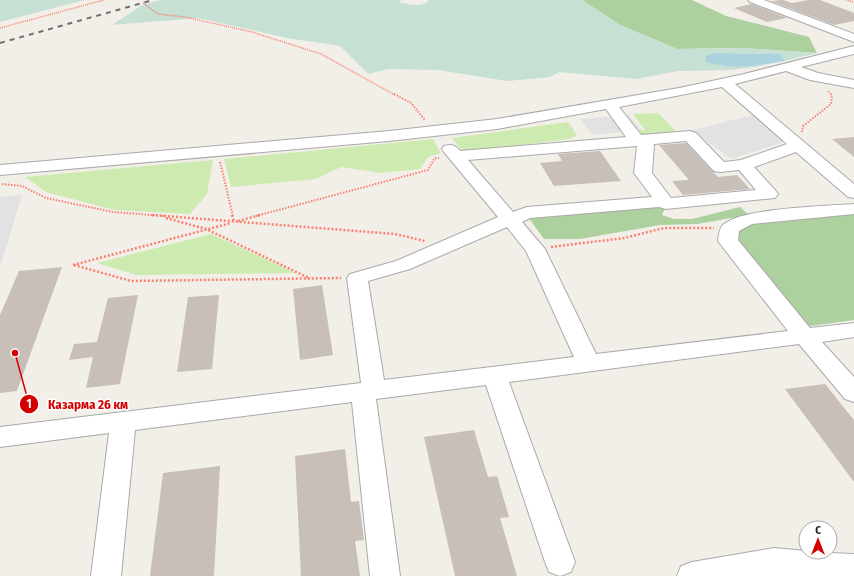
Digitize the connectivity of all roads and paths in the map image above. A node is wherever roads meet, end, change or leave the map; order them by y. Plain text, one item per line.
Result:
1 (104, 0) edge
2 (754, 0) edge
3 (846, 0) edge
4 (854, 2) edge
5 (143, 3) dead end
6 (0, 28) edge
7 (854, 38) edge
8 (854, 50) edge
9 (788, 67) junction
10 (815, 78) junction
11 (724, 82) junction
12 (854, 84) edge
13 (610, 105) junction
14 (435, 132) junction
15 (641, 140) junction
16 (799, 145) junction
17 (218, 151) junction
18 (457, 156) junction
19 (743, 165) junction
20 (0, 170) edge
21 (0, 183) edge
22 (854, 193) edge
23 (664, 201) junction
24 (854, 209) edge
25 (160, 216) junction
26 (509, 220) junction
27 (234, 222) junction
28 (730, 228) junction
29 (206, 229) junction
30 (446, 246) junction
31 (535, 249) junction
32 (310, 278) junction
33 (357, 278) junction
34 (854, 330) edge
35 (805, 337) junction
36 (589, 364) junction
37 (495, 376) junction
38 (369, 391) junction
39 (854, 393) edge
40 (123, 422) junction
41 (0, 437) edge
42 (560, 562) dead end
43 (854, 568) edge
44 (106, 576) edge
45 (385, 576) edge
46 (692, 576) edge

1 - 6 path
2 - 7 street
3 - 4 path
5 - 14 path
8 - 9 street
9 - 10 street
9 - 11 street
10 - 12 street
10 - 16 path
11 - 13 street
11 - 16 street
13 - 14 street
13 - 15 street
14 - 17 street
14 - 18 street
15 - 18 street
15 - 19 street
15 - 23 street
16 - 19 street
16 - 22 street
17 - 20 street
17 - 27 path
18 - 26 street
18 - 27 path
19 - 23 street
21 - 25 path
23 - 26 street
24 - 28 street
25 - 27 path
25 - 29 path
26 - 30 street
26 - 31 street
27 - 29 path
27 - 30 path
28 - 31 path
28 - 35 street
29 - 32 path
29 - 32 path
30 - 33 street
31 - 36 street
32 - 33 path
33 - 38 street
34 - 35 street
35 - 36 street
35 - 39 street
36 - 37 street
37 - 38 street
37 - 42 street
38 - 40 street
38 - 45 street
40 - 41 street
40 - 44 street
43 - 46 street

